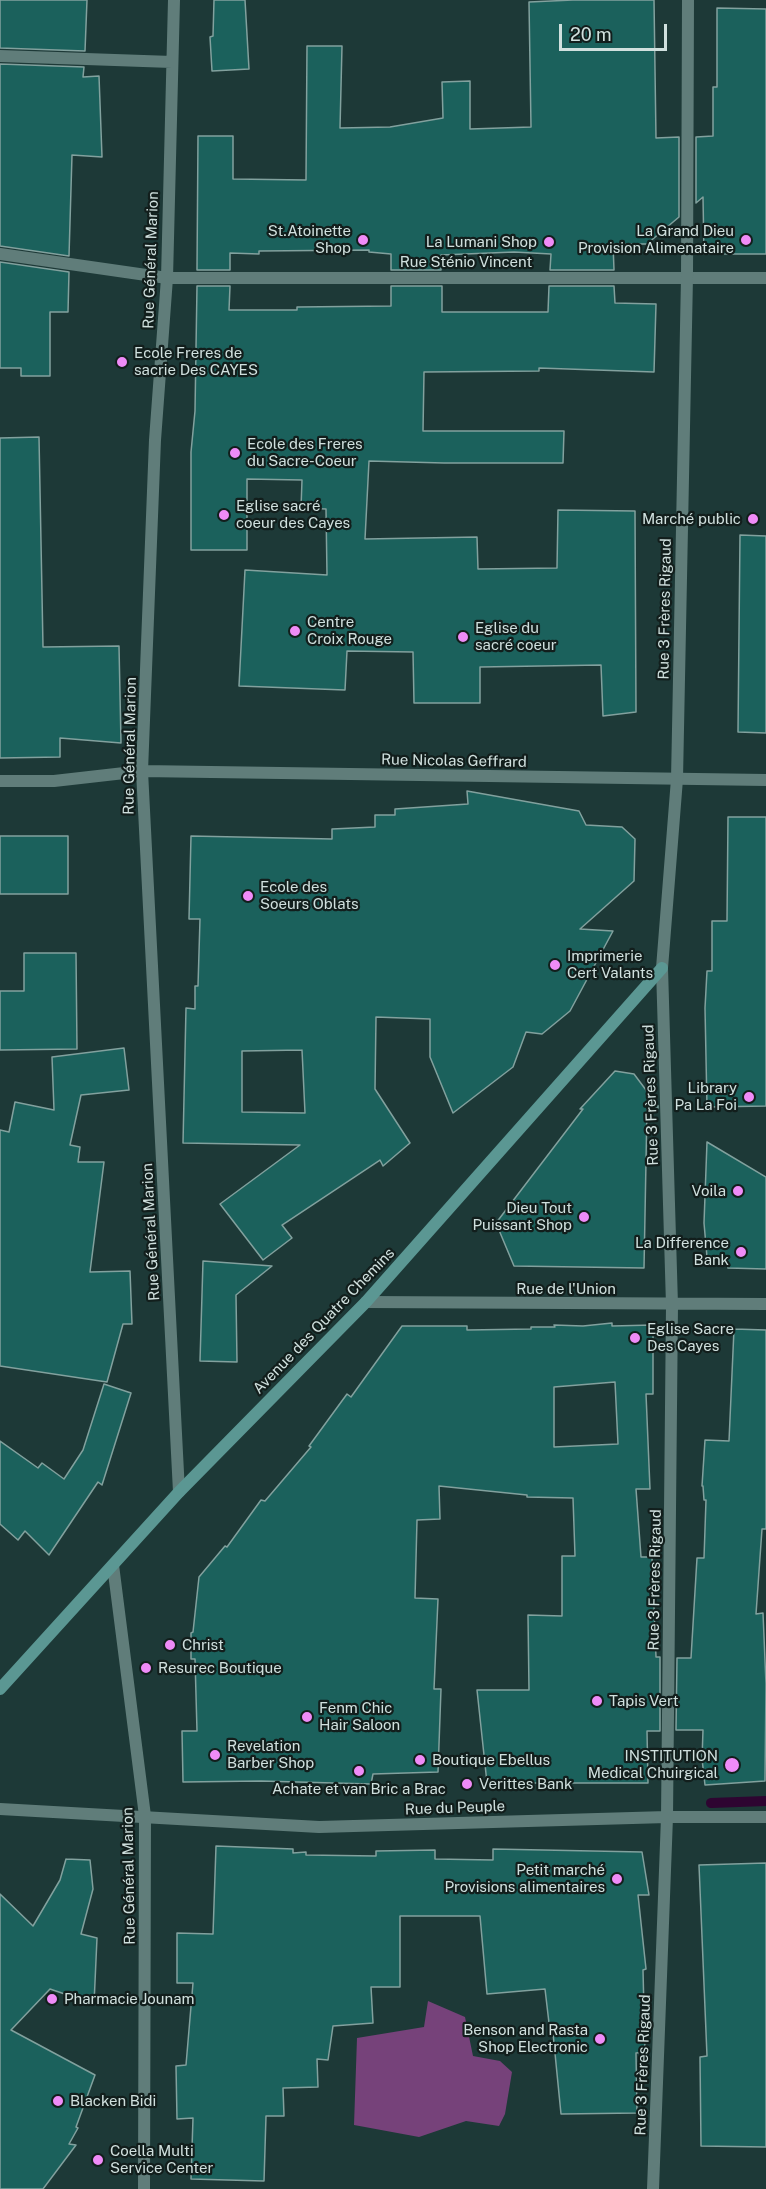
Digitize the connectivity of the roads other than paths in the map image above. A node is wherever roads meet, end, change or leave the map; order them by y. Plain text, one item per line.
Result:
1 (174, 0) edge
2 (688, 0) edge
3 (0, 56) edge
4 (172, 62) junction
5 (0, 254) edge
6 (167, 278) junction
7 (687, 278) junction
8 (766, 278) edge
9 (142, 771) junction
10 (677, 779) junction
11 (766, 780) edge
12 (0, 781) edge
13 (662, 969) junction
14 (366, 1302) junction
15 (766, 1304) edge
16 (672, 1305) junction
17 (179, 1492) junction
18 (113, 1565) junction
19 (0, 1689) edge
20 (0, 1809) edge
21 (145, 1816) junction
22 (667, 1817) junction
23 (766, 1817) edge
24 (144, 2189) edge
25 (653, 2189) edge

1 - 4 street, Rue Général Marion
2 - 7 street, Rue 3 Frères Rigaud
3 - 4 street
4 - 6 street, Rue Général Marion
5 - 6 street, Rue Sténio Vincent
6 - 7 street, Rue Sténio Vincent
6 - 9 street, Rue Général Marion
7 - 8 street, Rue Sténio Vincent
7 - 10 street, Rue 3 Frères Rigaud
9 - 10 street, Rue Nicolas Geffrard
9 - 12 street, Rue Nicolas Geffrard
9 - 17 street, Rue Général Marion
10 - 11 street, Rue Nicolas Geffrard
10 - 13 street, Rue 3 Frères Rigaud
13 - 14 main road, Avenue des Quatre Chemins
13 - 16 street, Rue 3 Frères Rigaud
14 - 16 street, Rue de l'Union
14 - 17 main road, Avenue des Quatre Chemins
15 - 16 street, Rue de l'Union
16 - 22 street, Rue 3 Frères Rigaud
17 - 18 main road, Avenue des Quatre Chemins
18 - 19 main road, Avenue des Quatre Chemins
18 - 21 street, Rue Général Marion
20 - 21 street, Rue du Peuple
21 - 22 street, Rue du Peuple
21 - 24 street, Rue Général Marion
22 - 23 street, Rue du Peuple
22 - 25 street, Rue 3 Frères Rigaud

